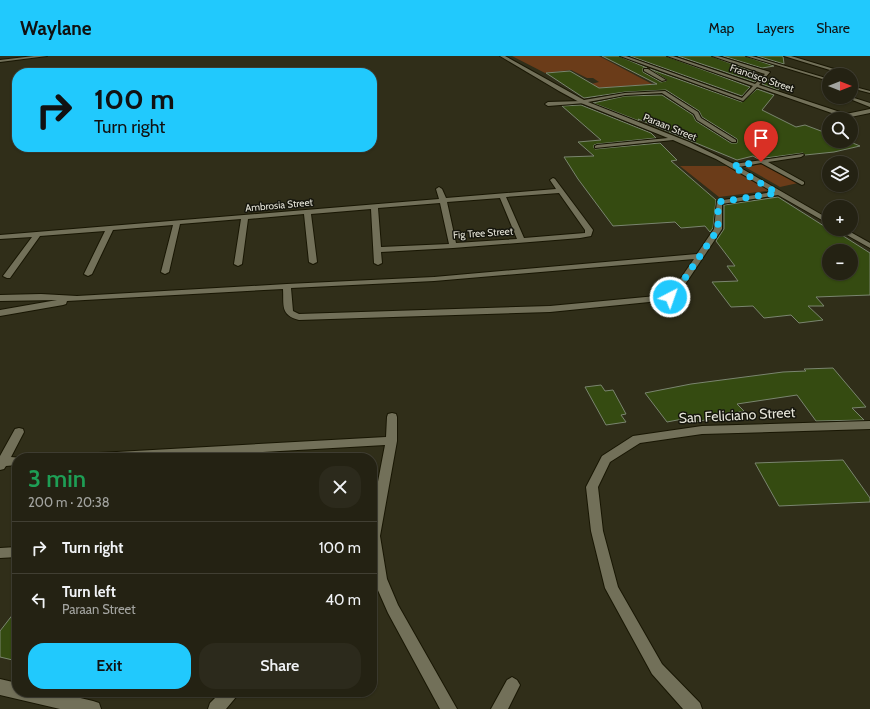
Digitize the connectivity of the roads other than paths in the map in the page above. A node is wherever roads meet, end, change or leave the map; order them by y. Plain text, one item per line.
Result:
1 (45, 56) edge
2 (502, 56) edge
3 (621, 56) edge
4 (669, 56) edge
5 (714, 56) edge
6 (748, 56) edge
7 (761, 56) edge
8 (786, 56) edge
9 (38, 57) edge
10 (0, 61) edge
11 (828, 68) edge
12 (822, 74) edge
13 (684, 78) junction
14 (822, 78) edge
15 (654, 80) dead end
16 (664, 80) junction
17 (858, 84) edge
18 (756, 85) junction
19 (870, 88) edge
20 (858, 89) edge
21 (870, 92) edge
22 (858, 101) edge
23 (583, 102) junction
24 (863, 103) junction
25 (548, 104) dead end
26 (870, 105) edge
27 (870, 111) edge
28 (838, 112) edge
29 (854, 112) edge
30 (858, 114) edge
31 (672, 139) junction
32 (734, 142) dead end
33 (597, 147) dead end
34 (801, 155) dead end
35 (761, 162) junction
36 (732, 166) junction
37 (553, 180) dead end
38 (802, 183) dead end
39 (439, 189) dead end
40 (560, 191) junction
41 (777, 193) junction
42 (502, 195) junction
43 (444, 200) junction
44 (374, 207) junction
45 (307, 212) junction
46 (245, 218) junction
47 (822, 218) edge
48 (176, 223) junction
49 (110, 228) junction
50 (38, 233) junction
51 (852, 236) edge
52 (0, 237) edge
53 (521, 240) junction
54 (453, 246) junction
55 (870, 246) edge
56 (376, 250) junction
57 (699, 256) junction
58 (313, 262) dead end
59 (378, 263) dead end
60 (238, 264) dead end
61 (164, 272) dead end
62 (88, 274) dead end
63 (7, 276) dead end
64 (287, 286) junction
65 (0, 298) edge
66 (77, 300) junction
67 (0, 313) edge
68 (392, 417) dead end
69 (870, 425) edge
70 (19, 432) dead end
71 (391, 441) junction
72 (172, 453) edge
73 (12, 462) edge
74 (1, 463) edge
75 (377, 515) edge
76 (12, 552) edge
77 (0, 553) edge
78 (377, 561) edge
79 (512, 685) dead end
80 (0, 687) edge
81 (12, 690) edge
82 (43, 697) edge
83 (227, 697) edge
84 (93, 709) edge
85 (216, 709) edge
86 (450, 709) edge
87 (498, 709) edge
88 (694, 709) edge

1 - 9 street
2 - 23 street, Paraan Street
3 - 13 street
3 - 16 street
4 - 18 street, Francisco Street
5 - 18 street
6 - 14 street
7 - 12 street
8 - 11 street
9 - 10 street
13 - 16 street
13 - 18 street
15 - 16 street
17 - 19 street
18 - 28 street, Francisco Street
20 - 21 street
22 - 24 street
23 - 25 street
23 - 31 street, Paraan Street
23 - 32 street
24 - 26 street
24 - 29 street
27 - 30 street
31 - 33 street
31 - 36 street, Paraan Street
34 - 35 street
35 - 36 street
35 - 38 street
36 - 41 street, Paraan Street
37 - 40 street
39 - 43 street
40 - 42 street, Ambrosia Street
40 - 53 street, Fig Tree Street
41 - 47 street, Paraan Street
41 - 57 street
42 - 43 street, Ambrosia Street
42 - 53 street
43 - 44 street, Ambrosia Street
43 - 54 street
44 - 45 street, Ambrosia Street
44 - 56 street
45 - 46 street, Ambrosia Street
45 - 58 street
46 - 48 street, Ambrosia Street
46 - 60 street
48 - 49 street, Ambrosia Street
48 - 61 street
49 - 50 street, Ambrosia Street
49 - 62 street
50 - 52 street, Ambrosia Street
50 - 63 street
51 - 55 street
53 - 54 street, Fig Tree Street
54 - 56 street, Fig Tree Street
56 - 59 street
57 - 64 street
57 - 64 street
64 - 66 street
65 - 66 street
66 - 67 street
68 - 71 street
69 - 88 street, San Feliciano Street
70 - 74 street
71 - 72 street
71 - 75 street
73 - 74 street
76 - 77 street
78 - 86 street
79 - 87 street
80 - 81 street
82 - 84 street
83 - 85 street

